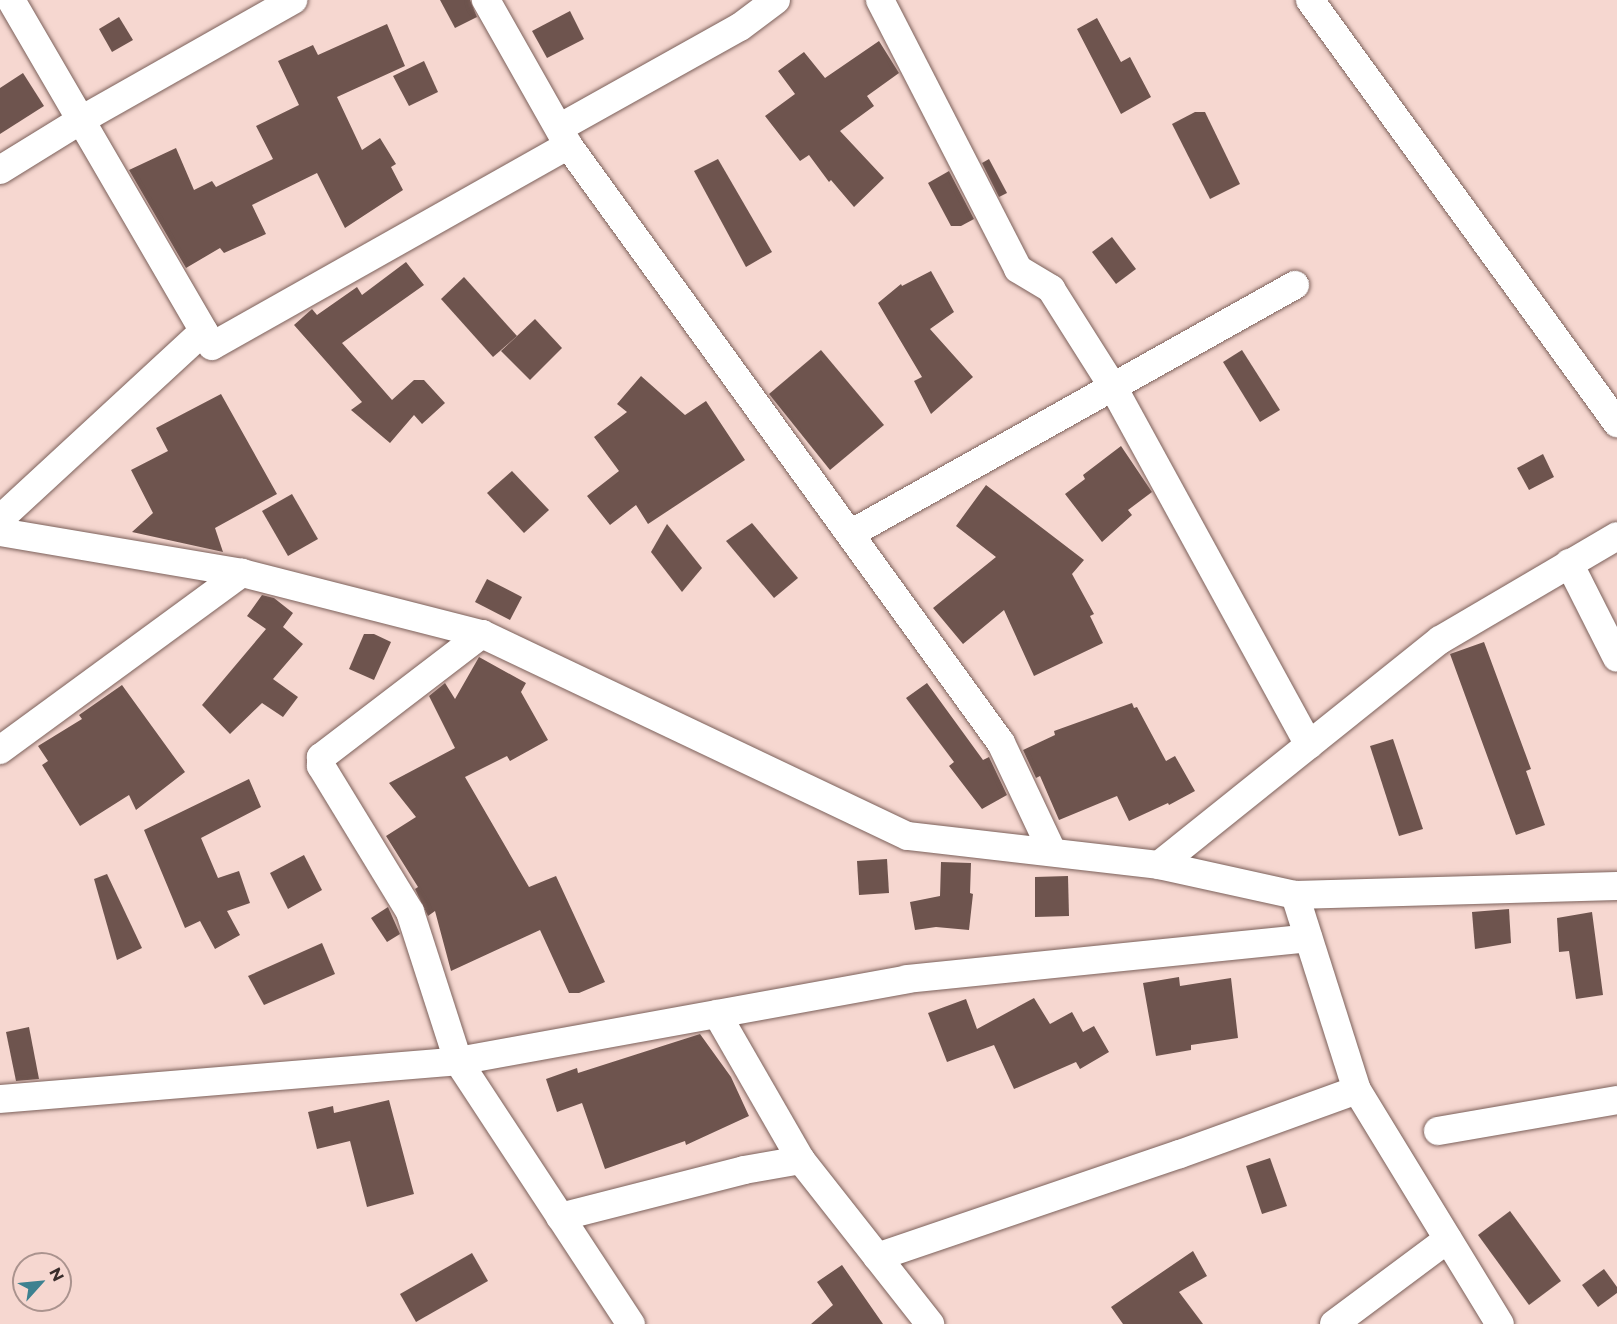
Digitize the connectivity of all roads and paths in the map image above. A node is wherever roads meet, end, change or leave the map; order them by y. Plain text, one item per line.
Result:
1 (11, 0) edge
2 (293, 0) edge
3 (486, 0) edge
4 (776, 0) edge
5 (880, 0) edge
6 (1310, 0) edge
7 (81, 120) junction
8 (563, 136) junction
9 (0, 170) edge
10 (1295, 285) dead end
11 (204, 331) junction
12 (1113, 387) junction
13 (1617, 423) edge
14 (0, 519) edge
15 (0, 532) edge
16 (850, 534) junction
17 (1617, 536) edge
18 (1569, 563) junction
19 (242, 573) junction
20 (482, 634) junction
21 (1617, 658) edge
22 (1309, 745) junction
23 (0, 750) edge
24 (1052, 851) junction
25 (1159, 865) junction
26 (1617, 886) edge
27 (1295, 895) junction
28 (1308, 938) junction
29 (717, 1014) junction
30 (458, 1061) junction
31 (1357, 1090) junction
32 (0, 1100) edge
33 (1617, 1100) edge
34 (1438, 1131) dead end
35 (801, 1160) junction
36 (560, 1217) junction
37 (1448, 1239) junction
38 (877, 1257) junction
39 (631, 1324) edge
40 (930, 1324) edge
41 (1334, 1324) edge
42 (1500, 1324) edge

1 - 7 street
2 - 7 street
3 - 8 street
4 - 8 street
5 - 12 street
6 - 13 street
7 - 9 street
7 - 11 street
8 - 11 street
8 - 16 street
10 - 12 street
11 - 14 street
12 - 16 street
12 - 22 street
15 - 19 street
16 - 24 street
17 - 18 street
18 - 21 street
18 - 22 street
19 - 20 street
19 - 23 street
20 - 24 street
20 - 30 street
22 - 25 street
24 - 25 street
25 - 27 street
26 - 27 street
27 - 28 street
28 - 29 street
28 - 31 street
29 - 30 street
29 - 35 street
30 - 32 street
30 - 36 street
31 - 37 street
31 - 38 street
33 - 34 street
35 - 36 street
35 - 38 street
36 - 39 street
37 - 41 street
37 - 42 street
38 - 40 street

